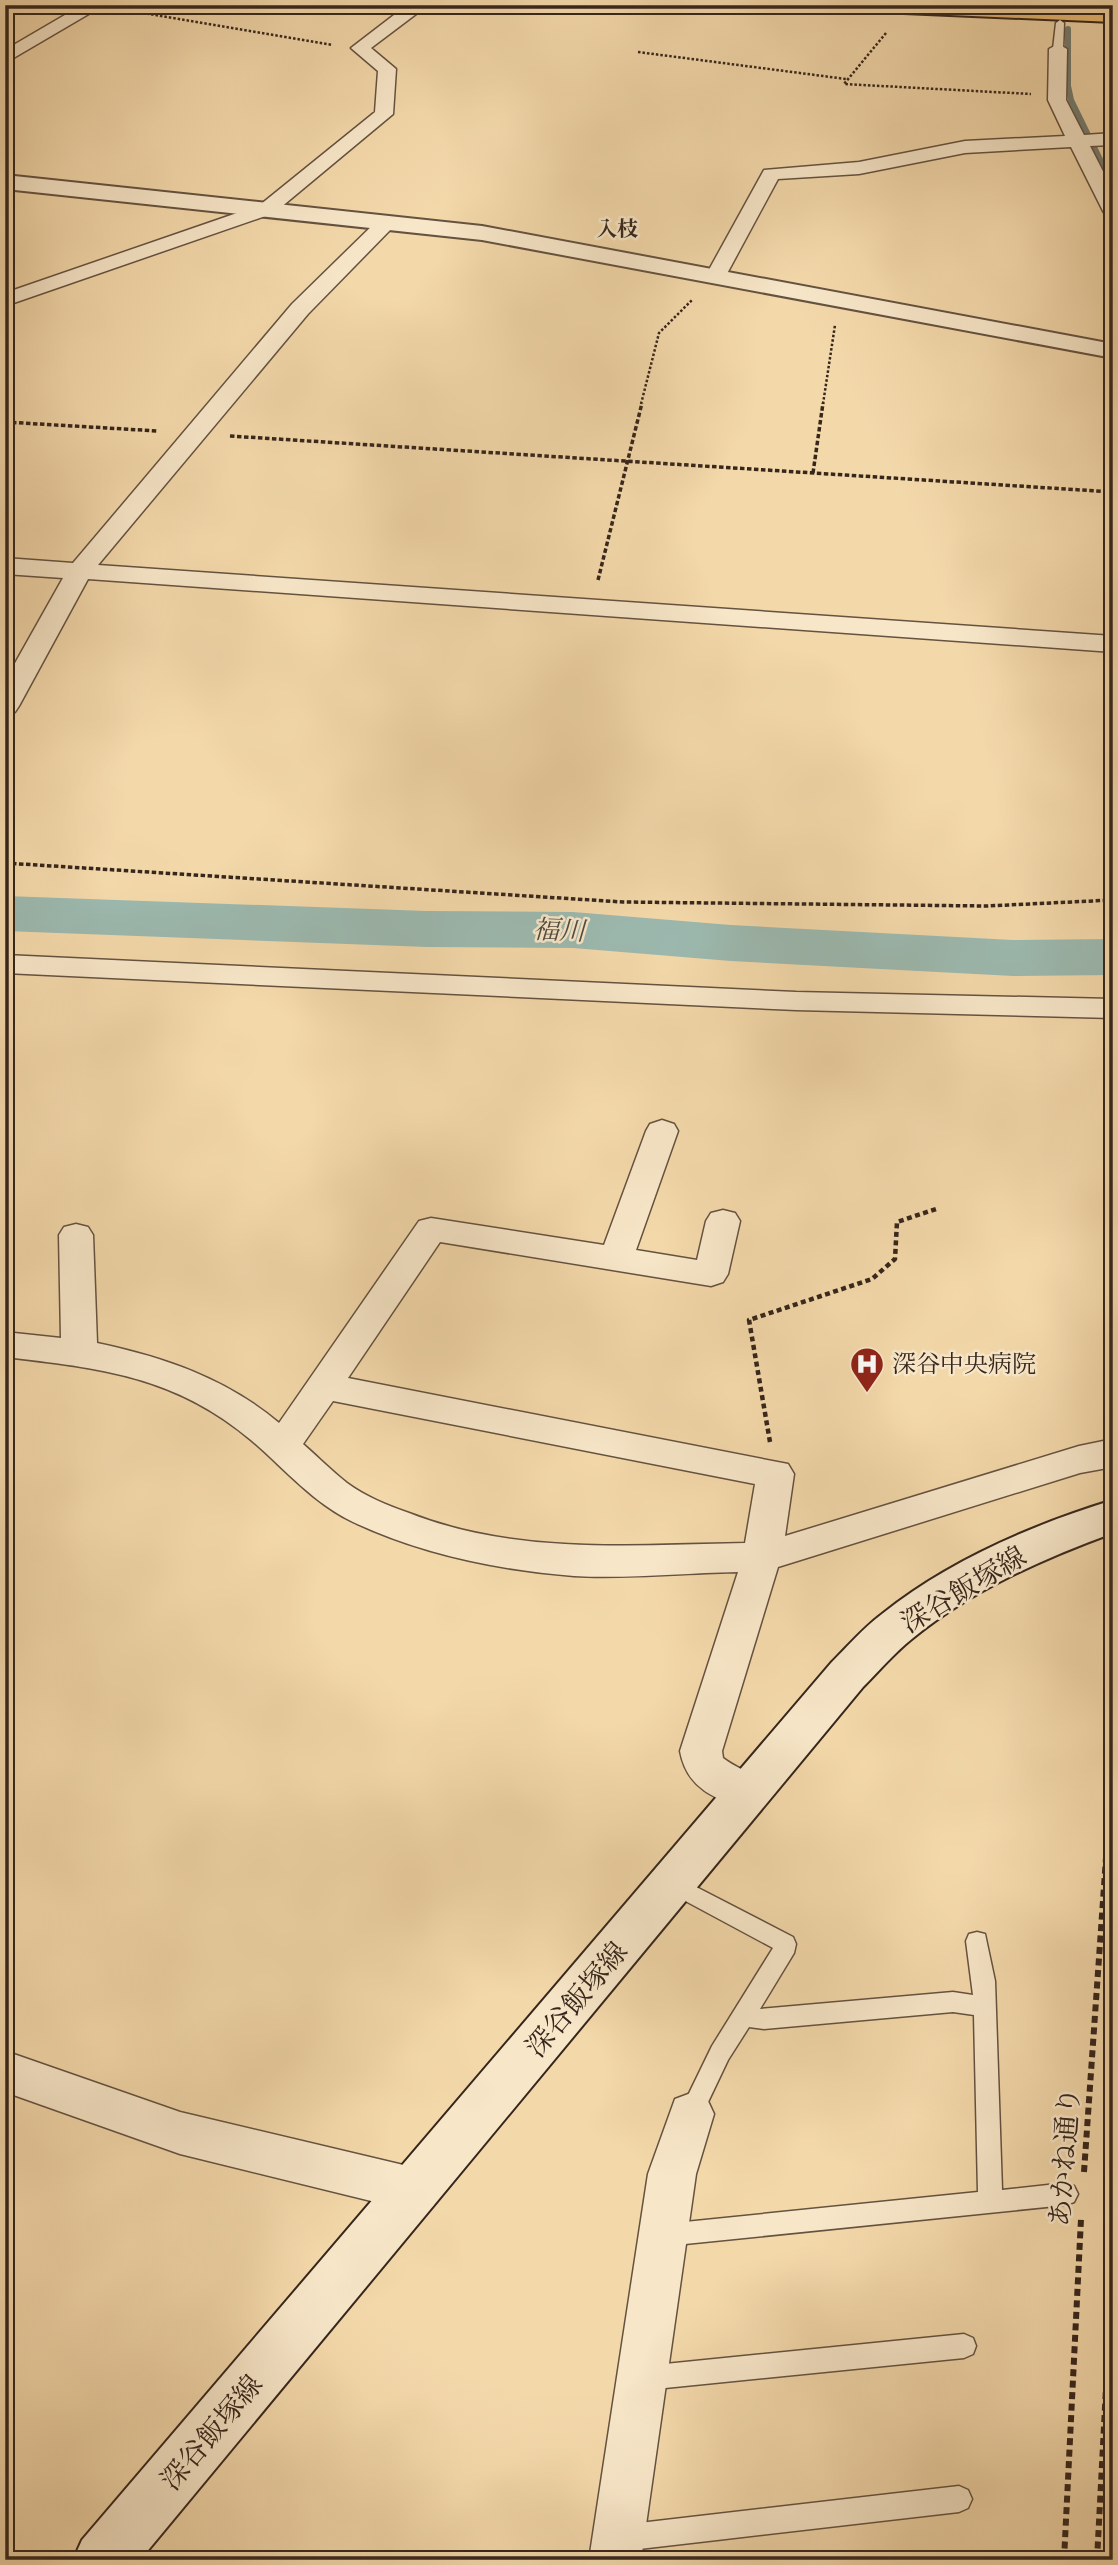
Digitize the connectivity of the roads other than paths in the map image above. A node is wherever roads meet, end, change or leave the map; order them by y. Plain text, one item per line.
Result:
1 (419, 5) edge
2 (858, 5) edge
3 (102, 6) edge
4 (1113, 16) edge
5 (1060, 23) dead end
6 (1058, 50) joint
7 (5, 58) edge
8 (1077, 139) junction
9 (1113, 139) edge
10 (5, 182) edge
11 (267, 209) junction
12 (1113, 211) edge
13 (387, 222) junction
14 (716, 277) junction
15 (5, 300) edge
16 (1113, 351) edge
17 (5, 566) edge
18 (79, 572) junction
19 (1113, 644) edge
20 (5, 706) edge
21 (5, 964) edge
22 (1113, 1009) edge
23 (662, 1131) dead end
24 (723, 1221) dead end
25 (76, 1235) dead end
26 (616, 1259) junction
27 (5, 1344) edge
28 (79, 1353) junction
29 (324, 1386) junction
30 (281, 1448) junction
31 (1113, 1452) edge
32 (1113, 1516) edge
33 (762, 1557) junction
34 (749, 1793) junction
35 (673, 1884) junction
36 (977, 1941) dead end
37 (985, 2007) junction
38 (744, 2016) junction
39 (5, 2071) edge
40 (691, 2114) joint
41 (416, 2190) junction
42 (1077, 2193) road end
43 (990, 2202) junction
44 (663, 2232) junction
45 (964, 2346) dead end
46 (642, 2368) junction
47 (959, 2499) dead end
48 (617, 2549) edge
49 (102, 2560) edge

1 - 11 street
2 - 4 highway
3 - 7 street
5 - 6 lane
6 - 8 street
8 - 9 street
8 - 12 street
8 - 14 street
10 - 11 street
11 - 13 street
11 - 15 street
13 - 14 street
13 - 18 street
14 - 16 street
17 - 18 street
18 - 19 street
18 - 20 street
21 - 22 street
23 - 26 street
24 - 26 street
25 - 28 street
26 - 29 street
27 - 28 street
28 - 30 street
29 - 30 street
29 - 33 street
30 - 33 street
31 - 33 street
32 - 34 street, 深谷飯塚線
33 - 34 street
34 - 35 street, 深谷飯塚線
35 - 38 lane
35 - 41 street, 深谷飯塚線
36 - 37 lane
37 - 38 lane
37 - 43 lane
38 - 40 lane
39 - 41 street
40 - 44 street
41 - 49 street, 深谷飯塚線
42 - 43 lane
43 - 44 lane
44 - 46 street
45 - 46 lane
46 - 48 street
47 - 48 lane

